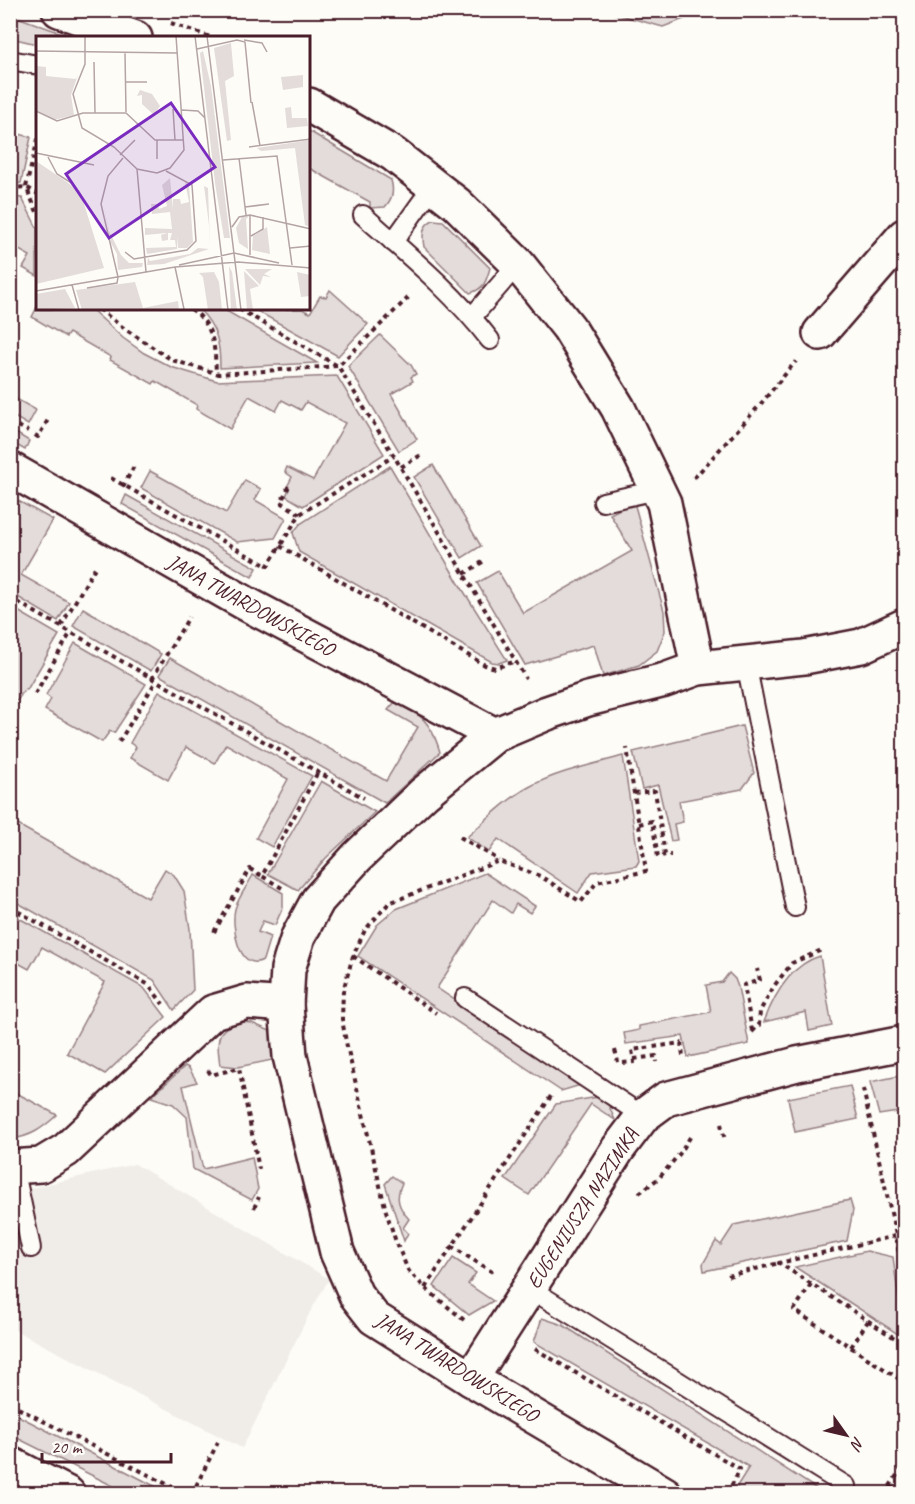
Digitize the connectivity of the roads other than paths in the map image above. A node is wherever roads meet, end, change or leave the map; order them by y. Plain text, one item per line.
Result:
1 (59, 10) edge
2 (130, 36) edge
3 (10, 60) edge
4 (36, 65) edge
5 (310, 106) edge
6 (433, 186) junction
7 (363, 215) dead end
8 (904, 237) edge
9 (393, 242) junction
10 (518, 264) junction
11 (472, 317) junction
12 (820, 333) road end
13 (490, 340) dead end
14 (10, 469) edge
15 (657, 490) junction
16 (603, 502) dead end
17 (904, 626) edge
18 (746, 663) junction
19 (698, 668) junction
20 (495, 735) junction
21 (795, 907) dead end
22 (465, 998) dead end
23 (286, 1005) junction
24 (904, 1043) edge
25 (643, 1116) junction
26 (12, 1167) edge
27 (31, 1248) dead end
28 (529, 1288) junction
29 (471, 1379) junction
30 (10, 1464) edge
31 (846, 1486) dead end
32 (68, 1494) edge
33 (665, 1494) edge

1 - 2 street
3 - 4 lane
5 - 6 street
6 - 9 lane
6 - 10 street
7 - 9 lane
8 - 12 street
9 - 11 lane
10 - 11 lane
10 - 15 street
11 - 13 lane
14 - 20 street, JANA TWARDOWSKIEGO
15 - 16 lane
15 - 19 street
17 - 18 street, JANA TWARDOWSKIEGO
18 - 19 street, JANA TWARDOWSKIEGO
18 - 21 lane
19 - 20 street, JANA TWARDOWSKIEGO
20 - 23 street, JANA TWARDOWSKIEGO
22 - 25 lane
23 - 26 street
23 - 29 street, JANA TWARDOWSKIEGO
24 - 25 street, EUGENIUSZA NAZIMKA
25 - 28 street, EUGENIUSZA NAZIMKA
26 - 27 lane
28 - 29 street, EUGENIUSZA NAZIMKA
28 - 31 lane
29 - 33 street, JANA TWARDOWSKIEGO
30 - 32 street

